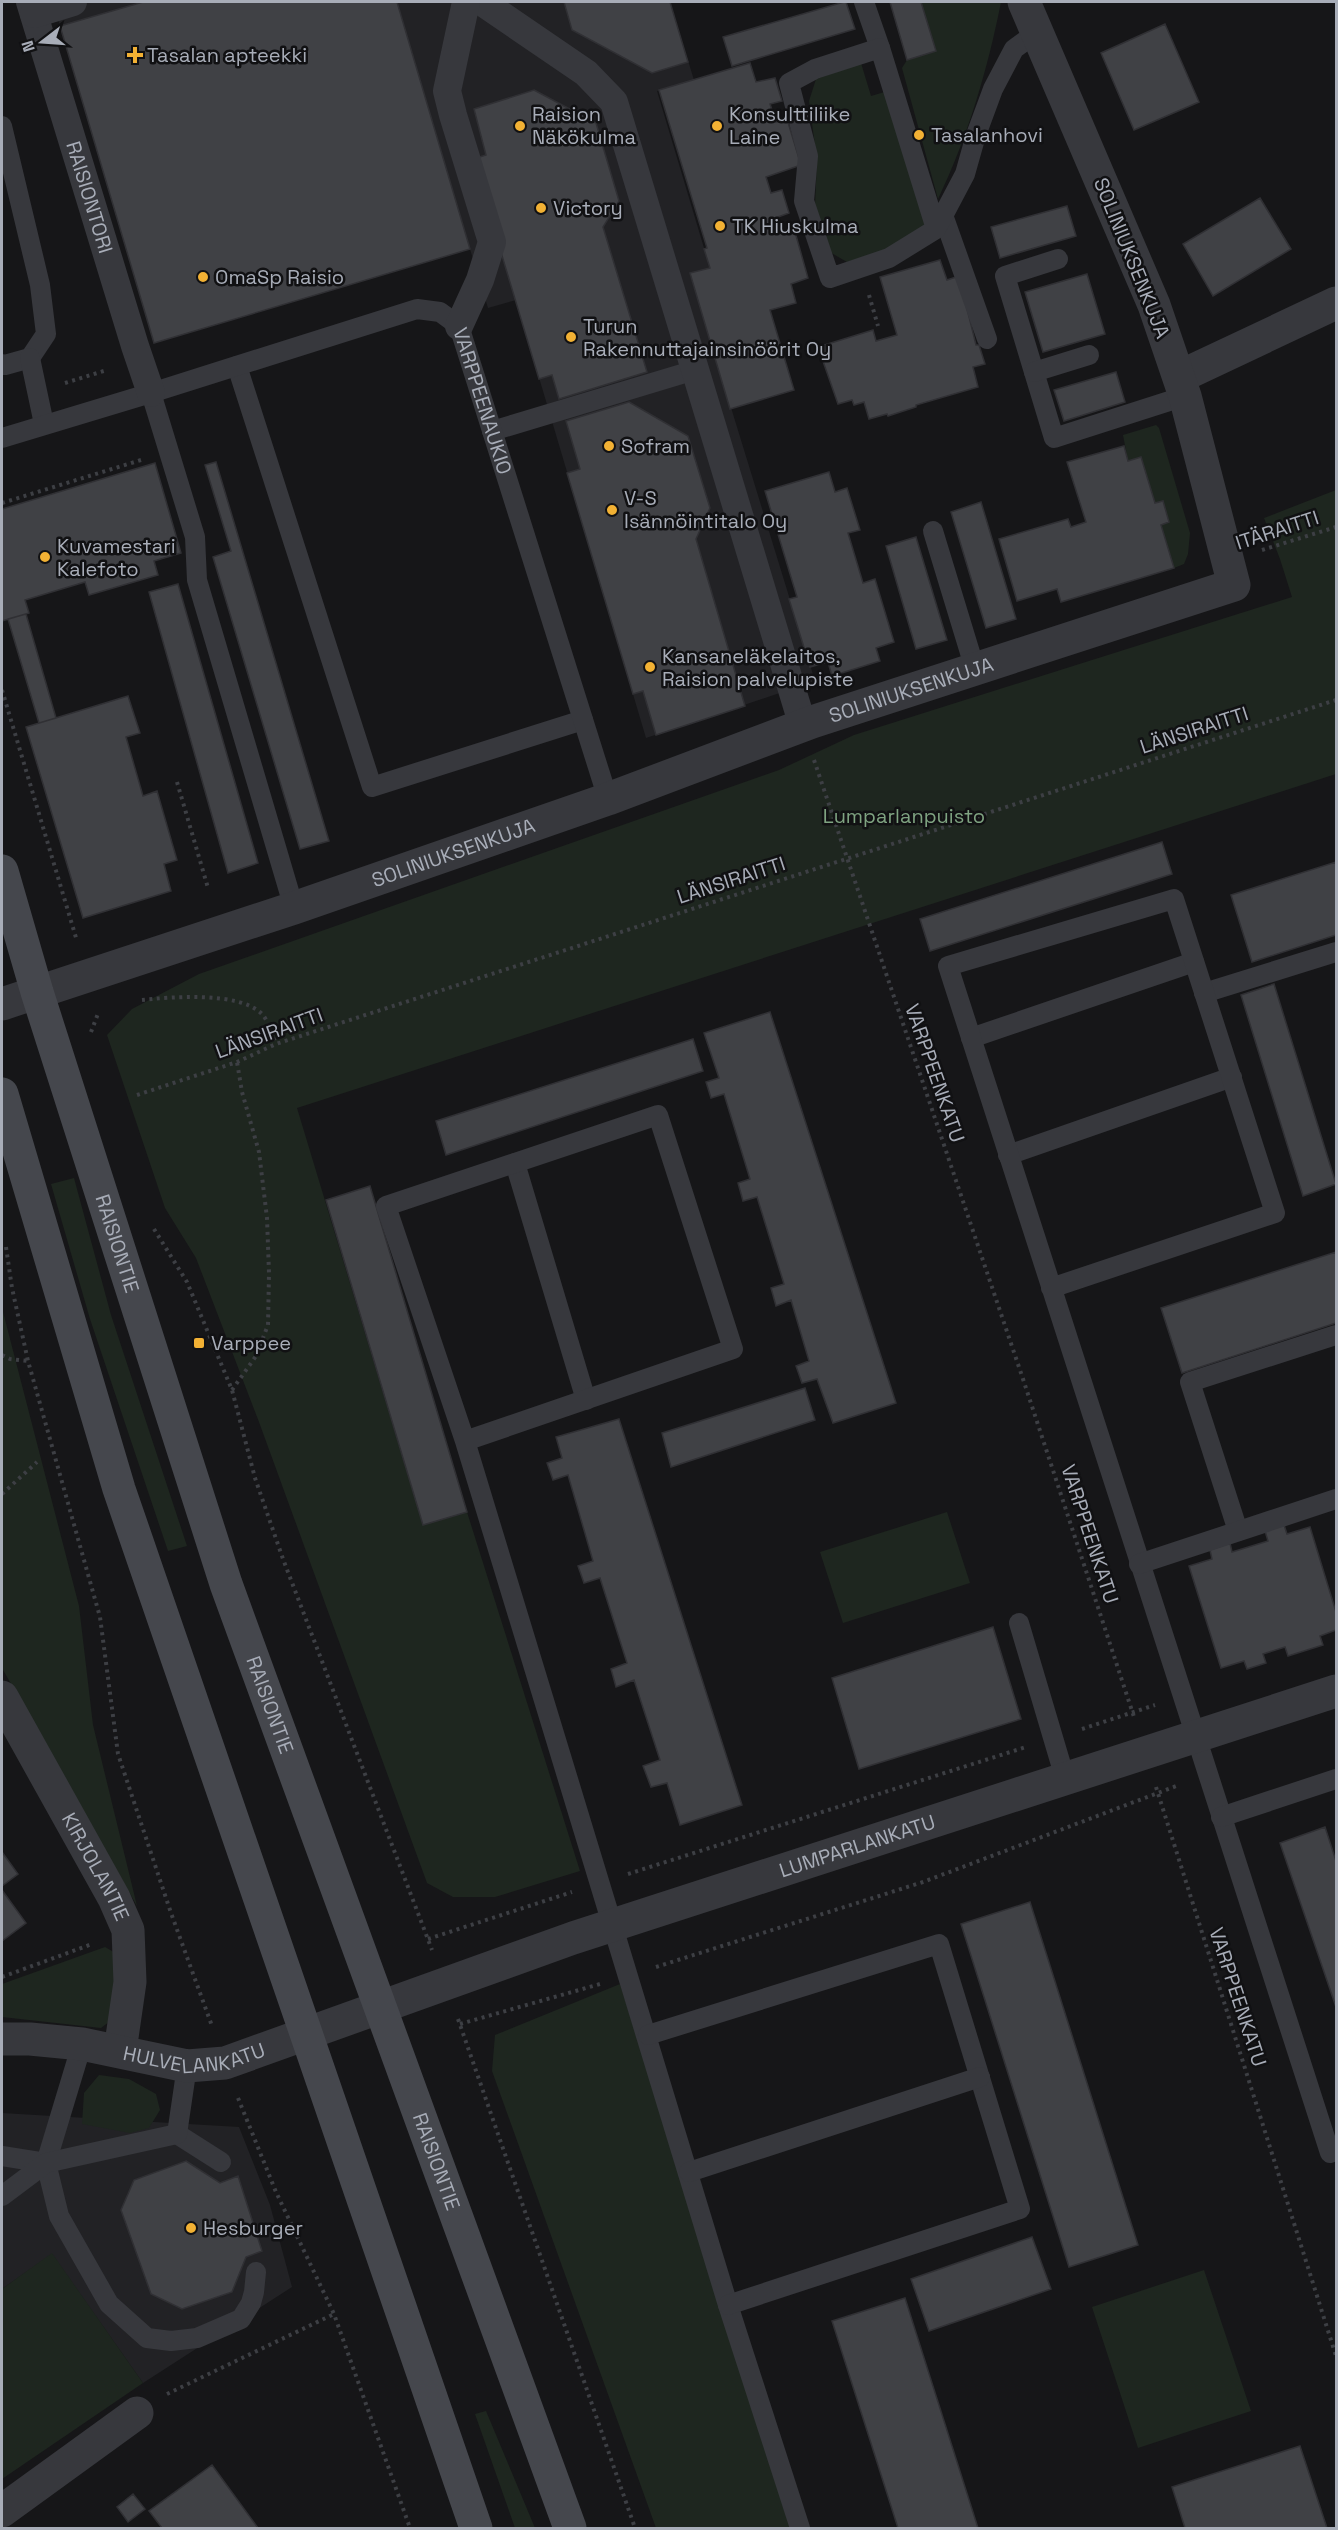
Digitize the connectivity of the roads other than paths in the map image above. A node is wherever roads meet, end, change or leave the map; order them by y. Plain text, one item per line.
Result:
1 (73, 2) edge
2 (466, 2) edge
3 (482, 2) edge
4 (864, 2) edge
5 (1024, 2) edge
6 (32, 8) edge
7 (1036, 33) junction
8 (880, 48) junction
9 (2, 126) edge
10 (940, 222) junction
11 (1058, 259) dead end
12 (1336, 303) edge
13 (459, 326) junction
14 (987, 339) dead end
15 (1089, 355) dead end
16 (30, 358) junction
17 (2, 364) edge
18 (237, 366) junction
19 (695, 370) junction
20 (1034, 372) junction
21 (1182, 387) junction
22 (151, 393) junction
23 (44, 424) junction
24 (492, 431) junction
25 (2, 438) edge
26 (933, 531) dead end
27 (772, 591) dead end
28 (975, 669) junction
29 (583, 720) junction
30 (807, 724) junction
31 (608, 799) junction
32 (2, 872) edge
33 (294, 909) junction
34 (1336, 952) edge
35 (1194, 962) junction
36 (38, 992) junction
37 (1204, 993) junction
38 (2, 1004) edge
39 (971, 1038) junction
40 (1232, 1077) junction
41 (2, 1094) edge
42 (1008, 1155) junction
43 (515, 1163) junction
44 (1051, 1288) junction
45 (1336, 1335) edge
46 (586, 1400) junction
47 (465, 1441) junction
48 (1336, 1499) edge
49 (1238, 1531) junction
50 (1139, 1564) junction
51 (1019, 1623) dead end
52 (1336, 1691) edge
53 (2, 1697) edge
54 (1195, 1736) junction
55 (1065, 1778) junction
56 (1336, 1779) edge
57 (1221, 1816) junction
58 (613, 1925) junction
59 (381, 2007) junction
60 (305, 2034) junction
61 (648, 2035) junction
62 (2, 2039) edge
63 (82, 2044) junction
64 (120, 2051) junction
65 (187, 2066) junction
66 (980, 2077) junction
67 (177, 2134) junction
68 (1336, 2151) edge
69 (2, 2156) edge
70 (221, 2162) dead end
71 (46, 2163) junction
72 (689, 2172) junction
73 (2, 2196) edge
74 (256, 2272) dead end
75 (728, 2305) junction
76 (137, 2413) road end
77 (2, 2511) edge
78 (13, 2529) edge
79 (476, 2529) edge
80 (570, 2529) edge
81 (800, 2529) edge

1 - 6 street
2 - 13 street, VARPPEENAUKIO
3 - 19 street
4 - 8 lane
5 - 7 street, SOLINIUKSENKUJA
6 - 22 street, RAISIONTORI
7 - 10 lane
7 - 21 street, SOLINIUKSENKUJA
8 - 10 lane
8 - 10 lane
9 - 16 lane
10 - 14 lane
11 - 20 lane
12 - 21 street
13 - 18 lane
13 - 24 lane, VARPPEENAUKIO
15 - 20 lane
16 - 17 lane
16 - 23 lane
18 - 22 lane
18 - 29 lane
19 - 24 lane
19 - 30 street
20 - 21 lane
21 - 28 street, SOLINIUKSENKUJA
22 - 23 lane
22 - 33 lane
23 - 25 lane
24 - 29 lane, VARPPEENAUKIO
26 - 28 lane
27 - 30 lane
28 - 30 street, SOLINIUKSENKUJA
29 - 31 lane, VARPPEENAUKIO
30 - 31 street, SOLINIUKSENKUJA
31 - 33 street, SOLINIUKSENKUJA
32 - 36 main road, RAISIONTIE
33 - 36 street, SOLINIUKSENKUJA
34 - 37 lane
35 - 37 lane
35 - 39 lane
35 - 39 lane
36 - 38 street, SOLINIUKSENKUJA
36 - 59 main road, RAISIONTIE
37 - 40 lane
39 - 42 lane
40 - 42 lane
40 - 44 lane
41 - 60 main road
42 - 44 lane
43 - 46 lane
43 - 46 lane
43 - 47 lane
44 - 50 lane
45 - 49 lane
46 - 47 lane
47 - 58 lane
48 - 49 lane
49 - 50 lane
50 - 54 lane
51 - 55 lane
52 - 54 street, LUMPARLANKATU
53 - 64 street, KIRJOLANTIE
54 - 55 street, LUMPARLANKATU
54 - 57 lane
55 - 58 street, LUMPARLANKATU
56 - 57 lane
57 - 68 lane
58 - 59 street, LUMPARLANKATU
58 - 61 lane
59 - 60 street, HULVELANKATU
59 - 80 main road, RAISIONTIE
60 - 65 street, HULVELANKATU
60 - 79 main road
61 - 66 lane
61 - 72 lane
62 - 63 street, HULVELANKATU
63 - 64 street, HULVELANKATU
63 - 71 lane
64 - 65 street, HULVELANKATU
65 - 67 lane
66 - 72 lane
66 - 75 lane
67 - 70 lane
67 - 71 lane
69 - 71 lane
71 - 73 lane
71 - 74 lane
72 - 75 lane
75 - 81 lane
76 - 77 street
77 - 78 street

